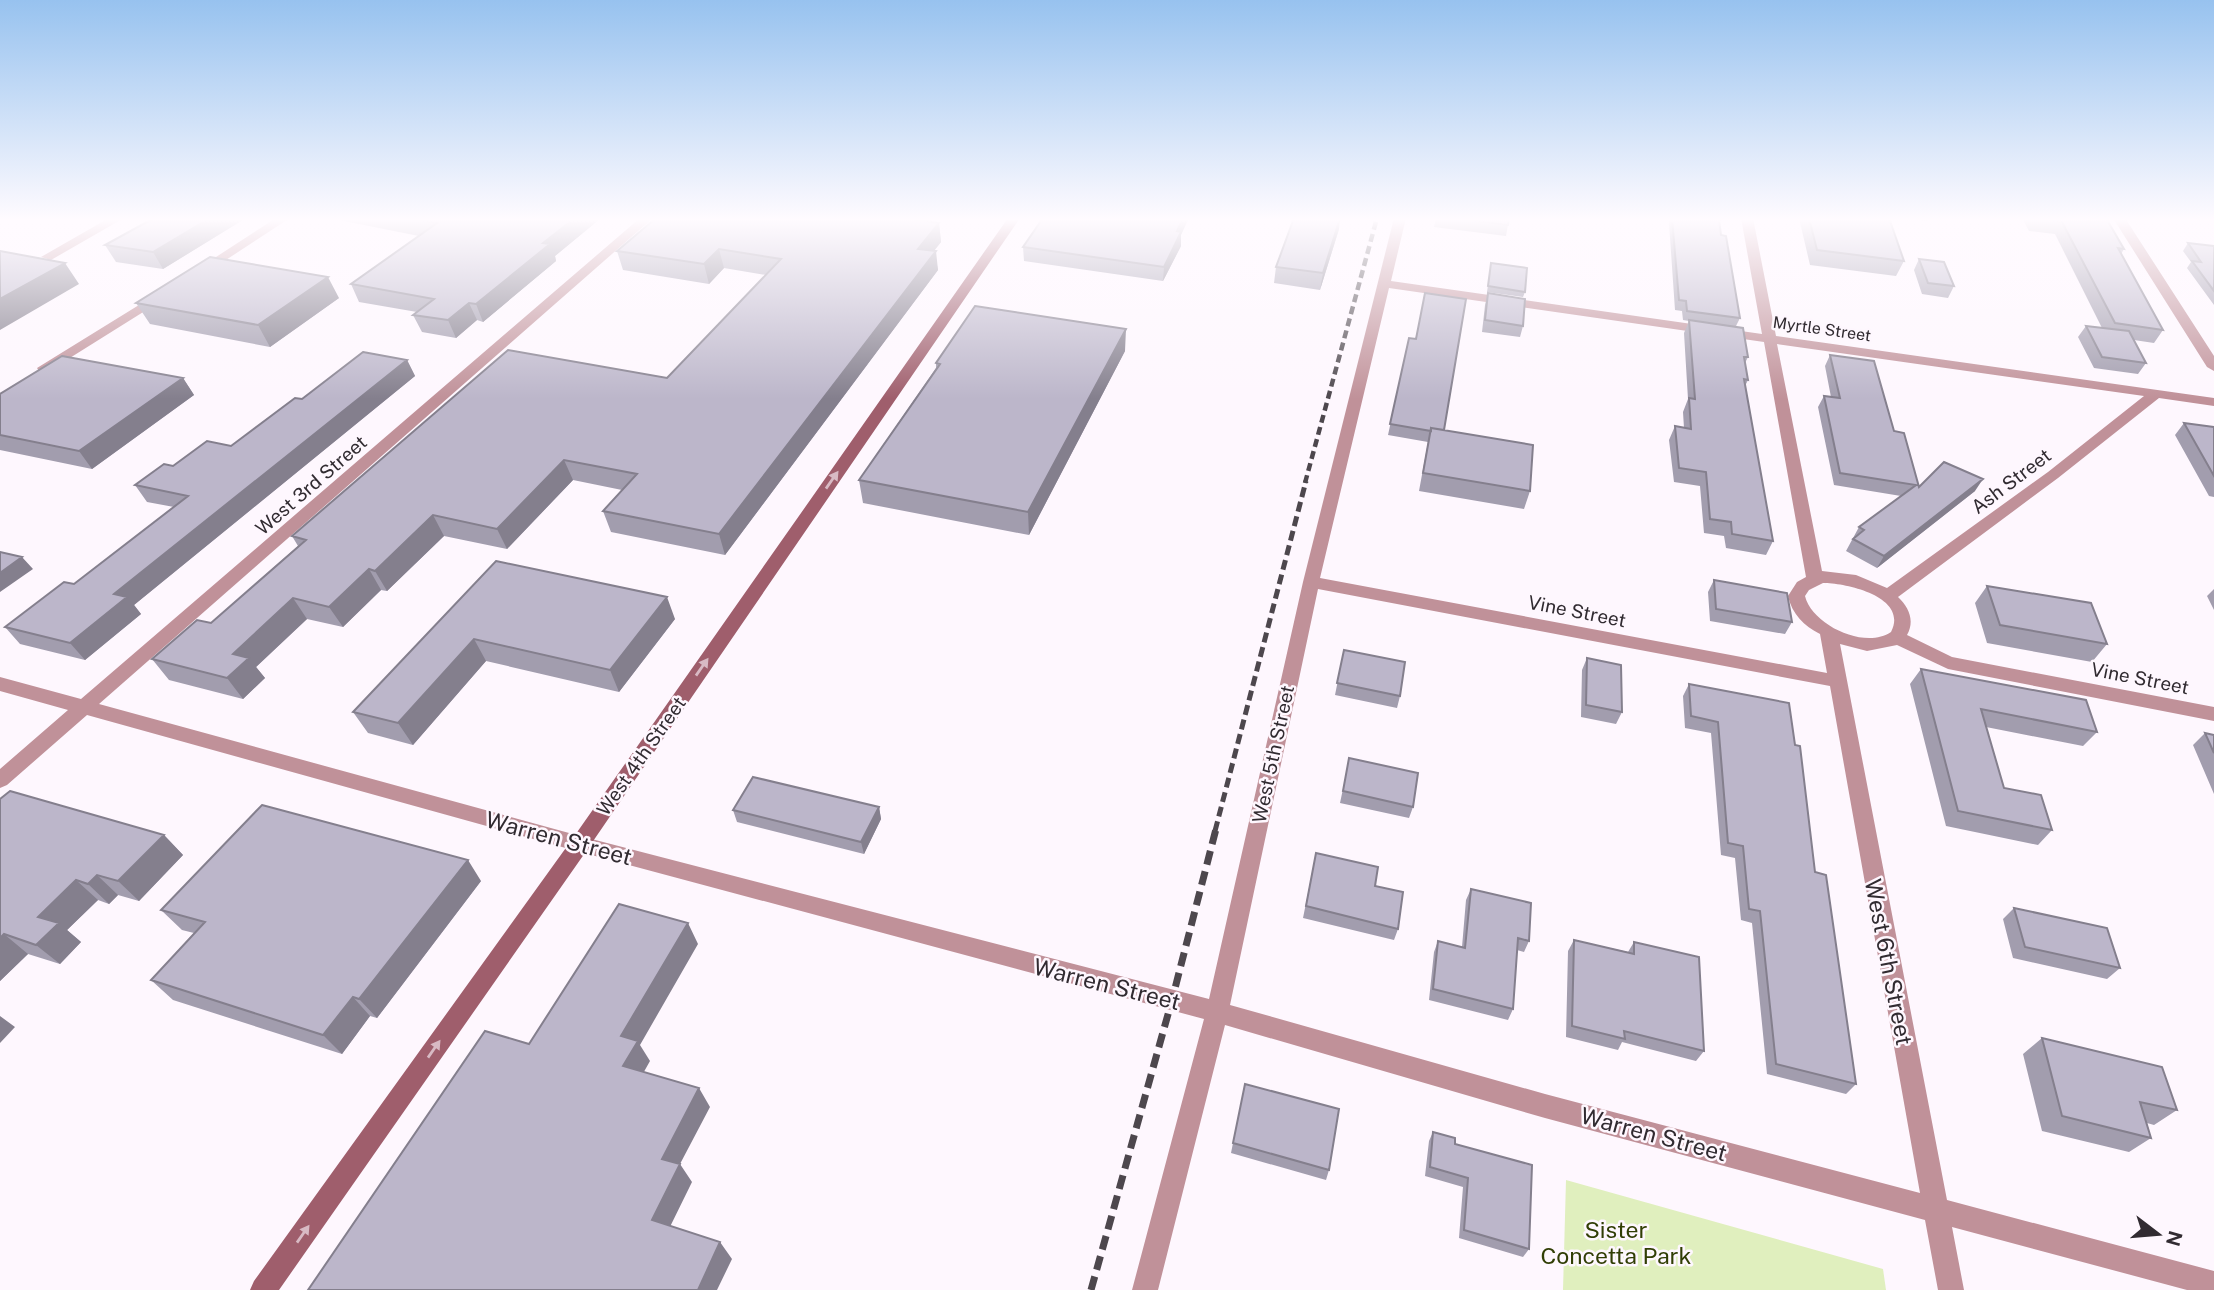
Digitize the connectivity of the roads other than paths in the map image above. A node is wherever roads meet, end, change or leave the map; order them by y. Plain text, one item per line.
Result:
1 (189, 278) edge
2 (578, 278) edge
3 (972, 278) edge
4 (1385, 278) edge
5 (1758, 278) edge
6 (2157, 278) edge
7 (1384, 284) junction
8 (1768, 338) junction
9 (2214, 367) edge
10 (33, 375) edge
11 (2156, 394) junction
12 (2214, 402) edge
13 (1815, 579) junction
14 (1311, 582) junction
15 (1887, 596) junction
16 (1829, 634) junction
17 (1898, 638) junction
18 (1836, 681) junction
19 (0, 684) edge
20 (84, 708) junction
21 (2214, 714) edge
22 (0, 780) edge
23 (580, 844) junction
24 (1217, 1012) junction
25 (1936, 1208) junction
26 (2214, 1284) edge
27 (263, 1290) edge
28 (1145, 1290) edge
29 (1951, 1290) edge

1 - 10 street
2 - 20 street, West 3rd Street
23 -> 3 main road, West 4th Street
4 - 7 street, West 5th Street
5 - 8 street
6 - 9 street
7 - 8 street, Myrtle Street
7 - 14 street, West 5th Street
8 - 11 street, Myrtle Street
8 - 13 street
11 - 12 street, Myrtle Street
11 - 15 street, Ash Street
13 - 15 street
13 - 16 street
14 - 18 street, Vine Street
14 - 24 street, West 5th Street
15 - 17 street
16 - 17 street
16 - 18 street, West 6th Street
17 - 21 street, Vine Street
18 - 25 street, West 6th Street
19 - 20 street, Warren Street
20 - 22 street, West 3rd Street
20 - 23 street, Warren Street
23 - 24 street, Warren Street
27 -> 23 main road, West 4th Street
24 - 25 street, Warren Street
24 - 28 street, West 5th Street
25 - 26 street, Warren Street
25 - 29 street, West 6th Street

